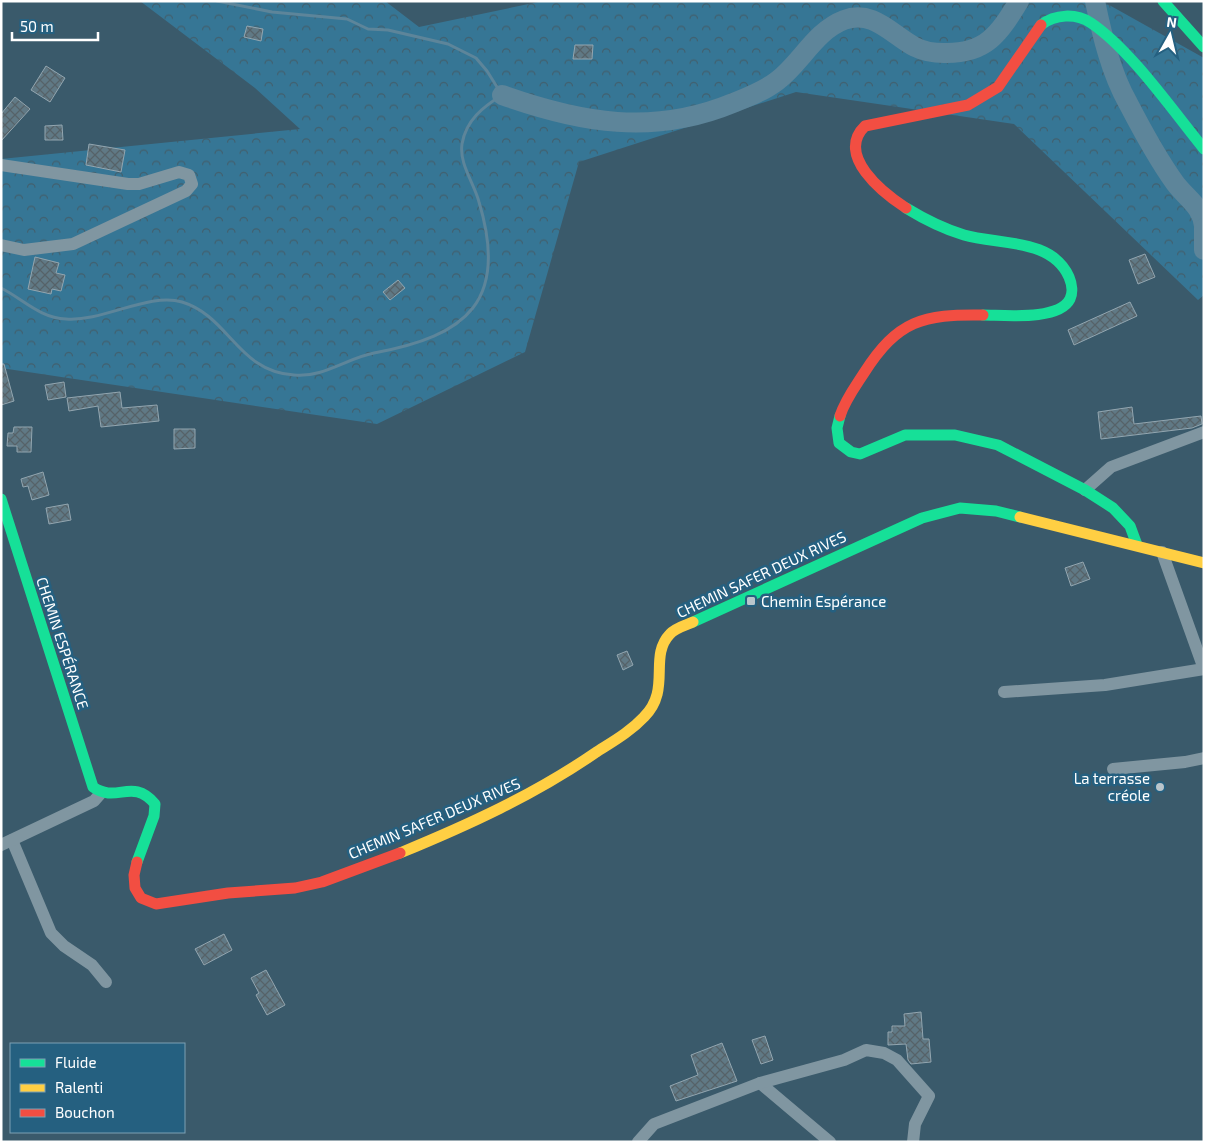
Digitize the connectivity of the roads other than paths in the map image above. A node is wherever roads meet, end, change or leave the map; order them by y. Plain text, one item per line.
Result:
1 (1162, 1) edge
2 (1204, 47) edge
3 (1204, 148) edge
4 (1, 165) edge
5 (1, 245) edge
6 (1204, 432) edge
7 (1085, 490) junction
8 (1, 499) edge
9 (1137, 545) junction
10 (1162, 552) junction
11 (1204, 562) edge
12 (1204, 669) edge
13 (1004, 692) dead end
14 (1204, 758) edge
15 (1114, 769) dead end
16 (101, 794) junction
17 (7, 843) edge
18 (106, 982) dead end
19 (760, 1083) junction
20 (638, 1142) edge
21 (830, 1142) edge
22 (913, 1142) edge

1 - 2 street
3 - 7 street
4 - 5 street
6 - 7 street
7 - 9 street
8 - 16 street, CHEMIN ESPÉRANCE
9 - 10 street
9 - 16 street, CHEMIN SAFER DEUX RIVES
10 - 11 street
10 - 12 street
12 - 13 street
14 - 15 street
16 - 17 street, CHEMIN SAFER DEUX RIVES
17 - 18 street
19 - 20 street
19 - 21 street
19 - 22 street

